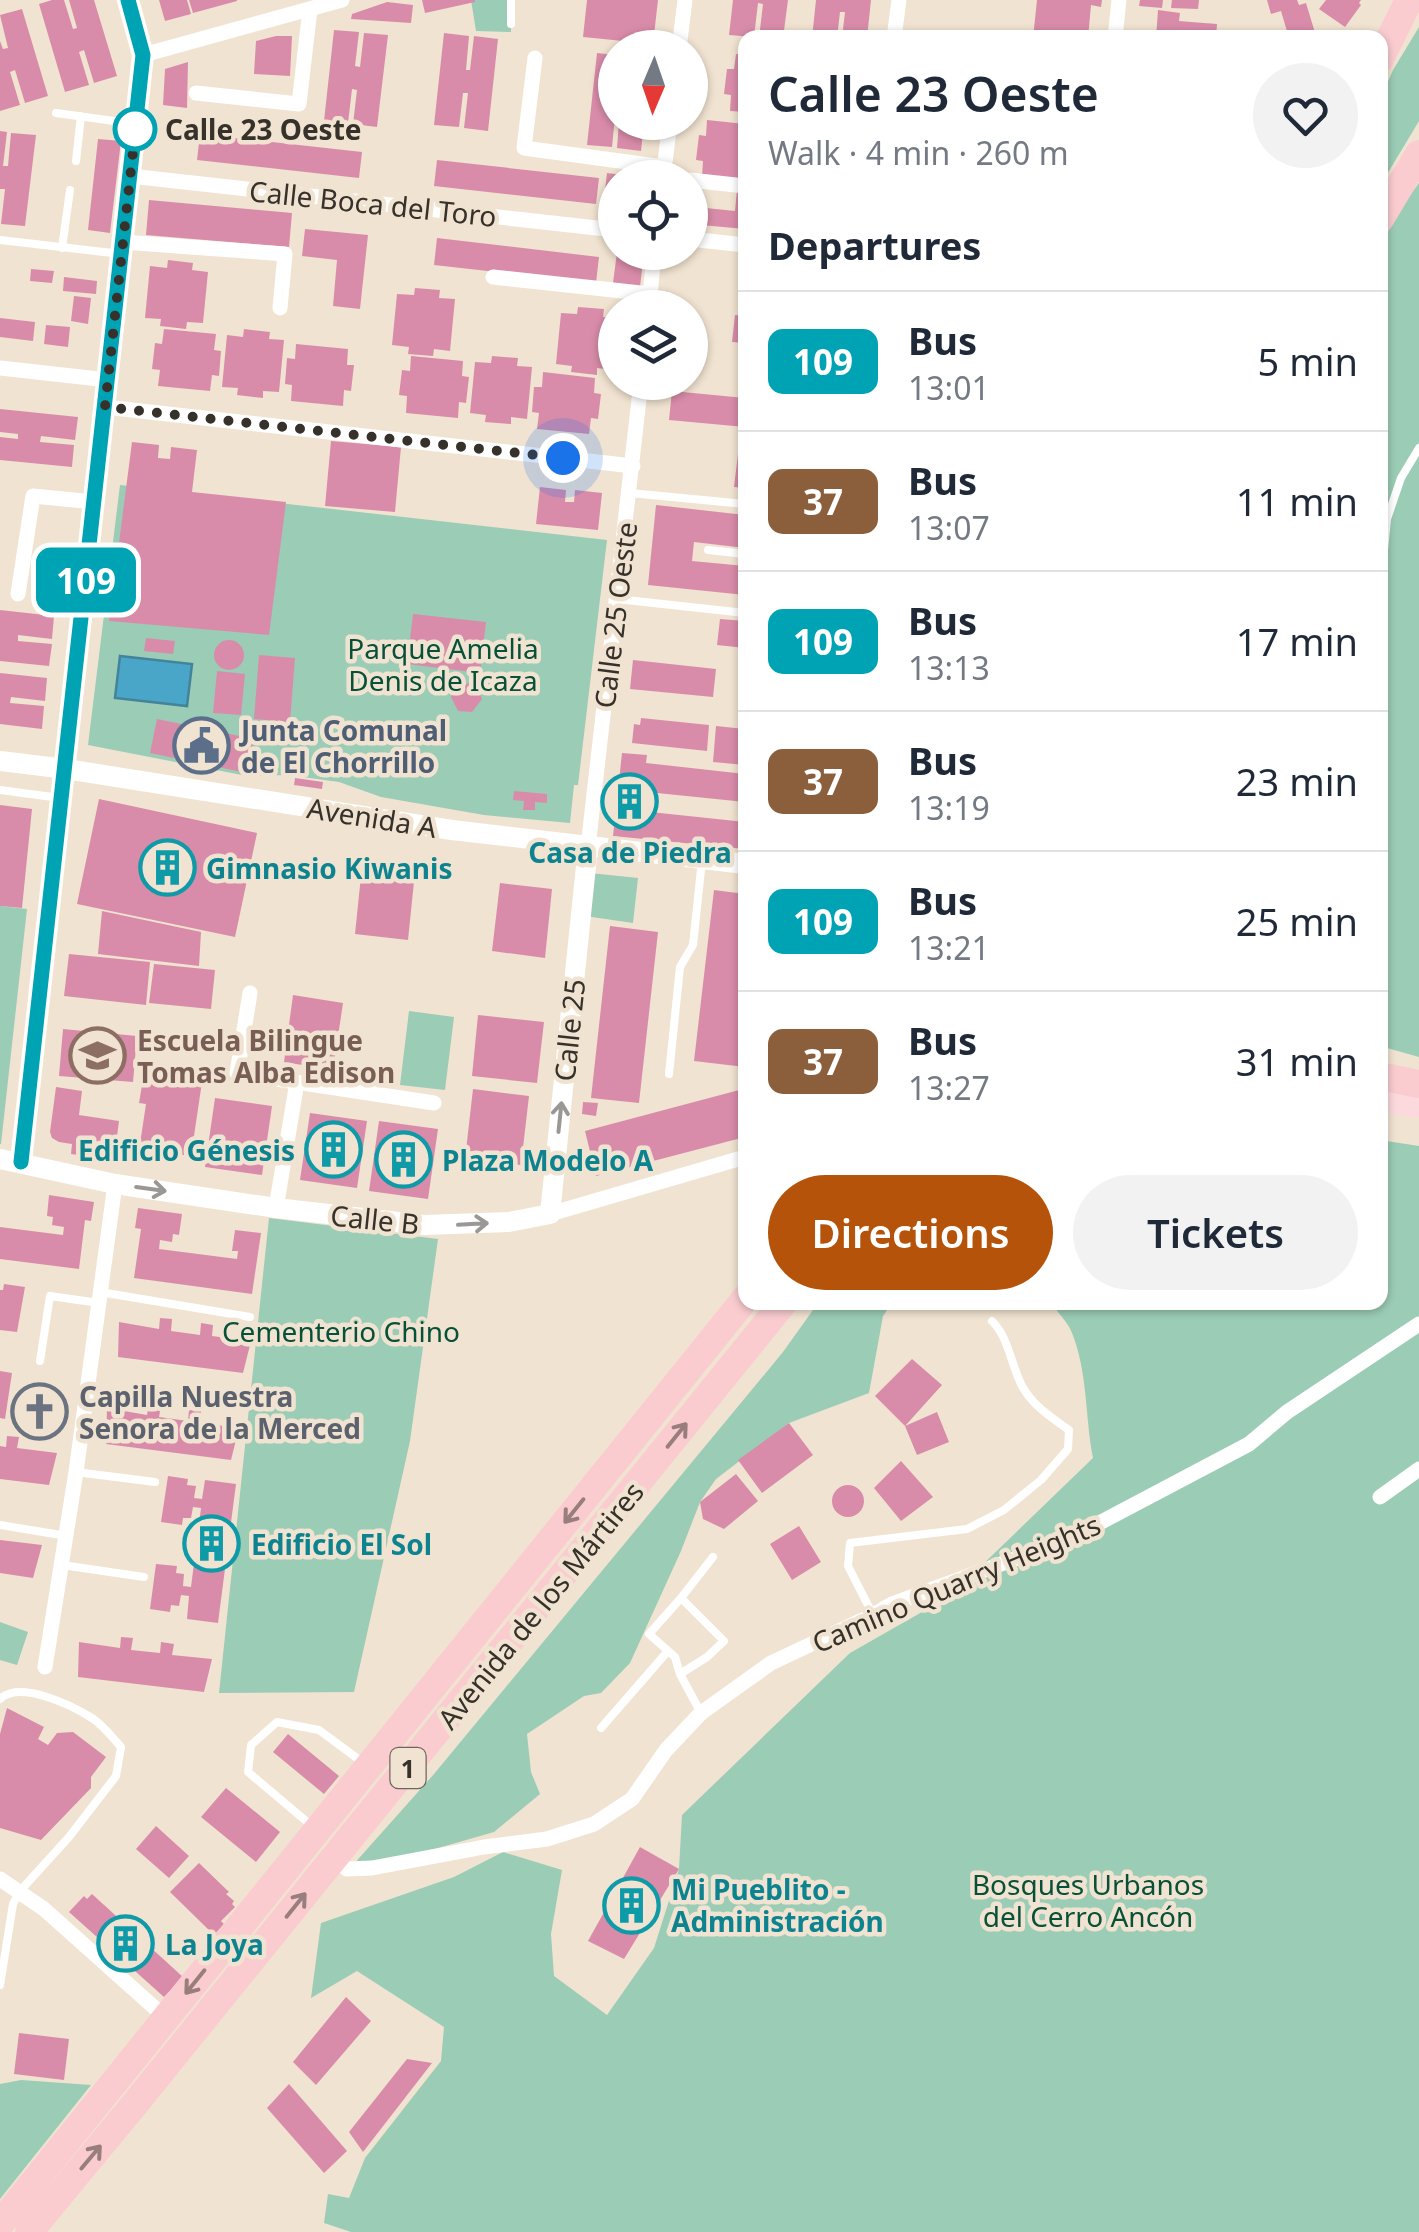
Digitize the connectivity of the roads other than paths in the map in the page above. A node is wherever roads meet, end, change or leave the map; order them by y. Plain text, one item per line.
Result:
1 (128, 0) edge
2 (342, 0) edge
3 (512, 0) edge
4 (684, 0) edge
5 (898, 0) edge
6 (1119, 0) edge
7 (1409, 0) edge
8 (310, 9) junction
9 (511, 24) dead end
10 (681, 30) edge
11 (895, 30) edge
12 (1116, 30) edge
13 (1388, 43) edge
14 (143, 55) junction
15 (535, 58) dead end
16 (196, 94) dead end
17 (56, 112) dead end
18 (81, 116) junction
19 (136, 124) junction
20 (1419, 154) edge
21 (76, 160) dead end
22 (598, 162) edge
23 (130, 176) junction
24 (708, 182) edge
25 (738, 185) edge
26 (70, 190) dead end
27 (1388, 206) edge
28 (598, 228) edge
29 (0, 240) edge
30 (708, 241) edge
31 (738, 243) edge
32 (62, 248) junction
33 (122, 248) junction
34 (493, 277) dead end
35 (598, 293) edge
36 (280, 308) dead end
37 (0, 368) edge
38 (108, 380) junction
39 (639, 400) edge
40 (105, 407) junction
41 (1419, 448) edge
42 (633, 466) junction
43 (630, 493) junction
44 (94, 502) junction
45 (738, 503) edge
46 (1388, 515) edge
47 (708, 550) dead end
48 (738, 553) edge
49 (18, 594) dead end
50 (617, 599) junction
51 (738, 611) edge
52 (0, 761) edge
53 (66, 768) junction
54 (0, 790) edge
55 (62, 799) junction
56 (588, 847) junction
57 (702, 860) junction
58 (738, 863) edge
59 (250, 993) dead end
60 (669, 1074) dead end
61 (297, 1082) junction
62 (1394, 1085) edge
63 (434, 1103) dead end
64 (1419, 1106) edge
65 (738, 1159) edge
66 (10, 1161) edge
67 (115, 1184) junction
68 (276, 1208) junction
69 (550, 1214) junction
70 (100, 1298) junction
71 (738, 1307) edge
72 (778, 1310) edge
73 (250, 1317) dead end
74 (992, 1321) dead end
75 (1419, 1324) edge
76 (40, 1361) dead end
77 (1419, 1469) edge
78 (76, 1472) junction
79 (155, 1482) dead end
80 (1380, 1496) dead end
81 (0, 1524) edge
82 (67, 1536) junction
83 (713, 1556) dead end
84 (62, 1565) junction
85 (144, 1577) dead end
86 (681, 1598) junction
87 (873, 1615) junction
88 (668, 1651) junction
89 (45, 1667) dead end
90 (680, 1674) junction
91 (0, 1699) edge
92 (701, 1713) junction
93 (600, 1728) dead end
94 (369, 1766) junction
95 (318, 1831) junction
96 (334, 1860) junction
97 (0, 1879) edge
98 (20, 1891) junction
99 (0, 1985) edge
100 (166, 2018) junction
101 (0, 2224) edge
102 (28, 2232) edge

1 - 14 street
2 - 8 street
3 - 9 lane
4 - 10 street
5 - 11 street
6 - 12 street
7 - 13 highway
8 - 14 street
8 - 16 street
14 - 19 street
15 - 22 street
17 - 18 lane
18 - 19 lane
18 - 21 lane
19 - 23 street
20 - 27 highway
23 - 28 street, Calle Boca del Toro
23 - 33 street
24 - 25 street
26 - 32 lane
29 - 32 lane
30 - 31 street
32 - 33 lane
33 - 36 street
33 - 38 street
34 - 35 street
37 - 38 street
38 - 40 street
39 - 42 street, Calle 25 Oeste
40 - 42 street
40 - 44 street
41 - 46 lane
42 - 43 street, Calle 25 Oeste
43 - 45 lane
43 - 50 street, Calle 25 Oeste
44 - 49 street
44 - 53 street
47 - 48 lane
50 - 51 lane
50 - 56 street, Calle 25 Oeste
52 - 53 street, Avenida A
53 - 55 street
53 - 56 street, Avenida A
54 - 55 lane
55 - 66 street
56 - 57 street, Avenida A
69 -> 56 street, Calle 25
57 - 58 street, Avenida A
57 - 60 lane
59 - 61 street
61 - 63 street
61 - 68 street
62 - 64 main road
65 - 69 street, Calle B
66 - 67 street, Calle B
67 -> 68 street, Calle B
67 - 70 street
68 -> 69 street, Calle B
70 - 73 lane
70 - 76 lane
70 - 78 street
71 -> 94 highway, Avenida de los Mártires / 1
96 -> 72 highway, Avenida de los Mártires / 1
74 - 87 lane
75 - 87 street, Camino Quarry Heights
77 - 80 street
78 - 79 lane
78 - 82 street
81 - 82 lane
82 - 84 street
83 - 86 lane
84 - 85 lane
84 - 89 street
86 - 88 lane
86 - 90 lane
87 - 92 street, Camino Quarry Heights
88 - 90 lane
88 - 93 lane
90 - 92 lane
91 - 98 lane
92 - 96 street, Camino Quarry Heights
94 - 95 highway, Avenida de los Mártires / 1
94 - 95 lane
95 -> 100 highway, Avenida de los Mártires / 1
102 -> 96 highway, Avenida de los Mártires / 1
97 - 98 street
98 - 99 lane
98 - 100 street
100 - 101 highway, Avenida de los Mártires / 1

